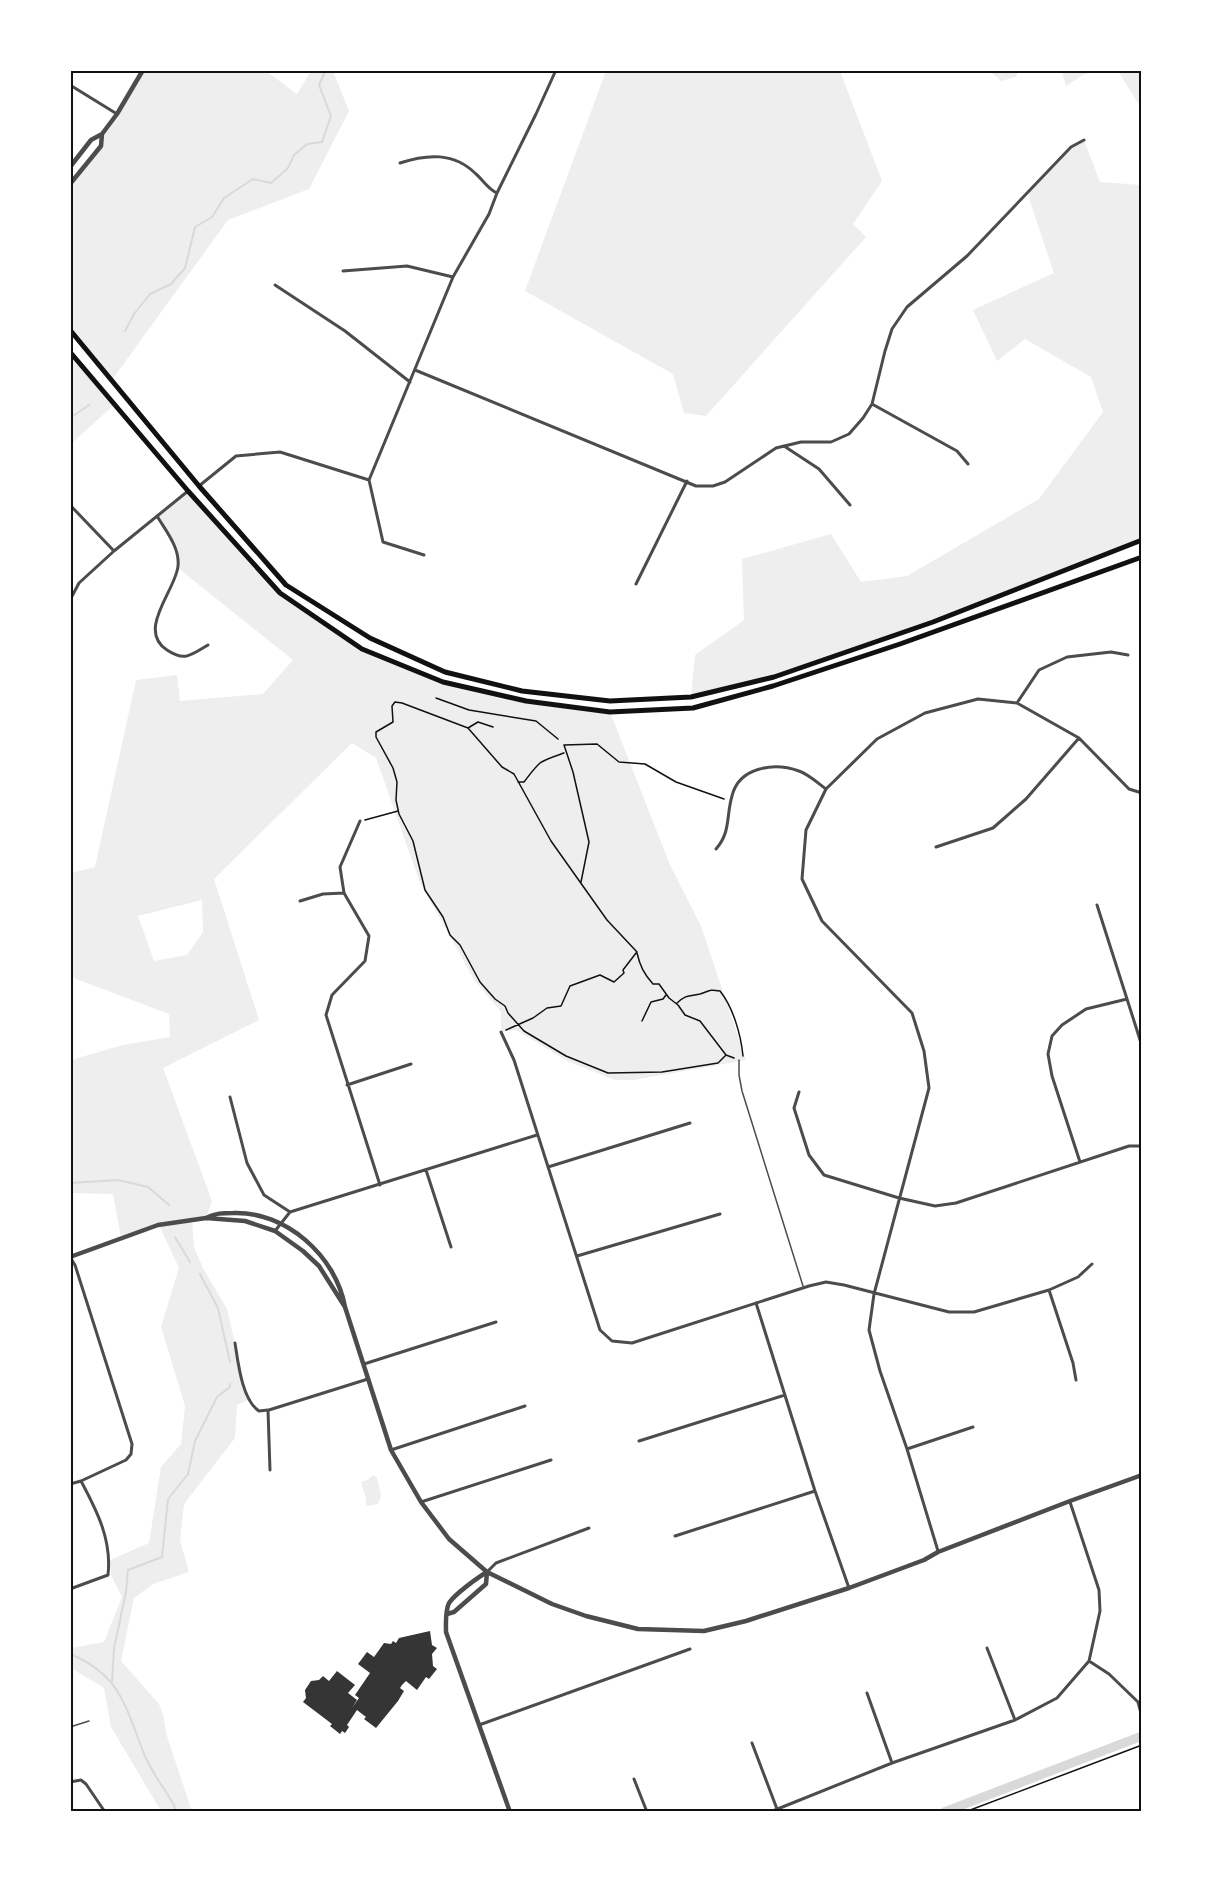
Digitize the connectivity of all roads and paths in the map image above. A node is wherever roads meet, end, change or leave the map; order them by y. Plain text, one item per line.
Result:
1 (142, 70) edge
2 (556, 70) edge
3 (70, 85) edge
4 (117, 114) junction
5 (102, 134) junction
6 (1084, 140) dead end
7 (400, 163) dead end
8 (70, 167) edge
9 (70, 184) edge
10 (497, 193) junction
11 (343, 271) dead end
12 (453, 277) junction
13 (275, 285) dead end
14 (70, 330) edge
15 (70, 352) edge
16 (416, 370) junction
17 (410, 382) junction
18 (872, 405) junction
19 (784, 446) junction
20 (968, 464) dead end
21 (369, 480) junction
22 (687, 482) junction
23 (199, 486) junction
24 (188, 491) junction
25 (70, 504) edge
26 (850, 505) dead end
27 (157, 516) junction
28 (1142, 540) edge
29 (114, 551) junction
30 (424, 555) dead end
31 (1142, 557) edge
32 (636, 584) dead end
33 (70, 600) edge
34 (208, 645) dead end
35 (1128, 655) dead end
36 (436, 698) dead end
37 (1017, 703) junction
38 (493, 727) dead end
39 (468, 728) junction
40 (1079, 738) junction
41 (558, 739) dead end
42 (565, 753) junction
43 (518, 782) junction
44 (826, 789) junction
45 (1142, 793) edge
46 (731, 801) junction
47 (399, 811) junction
48 (360, 821) joint
49 (936, 846) dead end
50 (716, 849) dead end
51 (581, 882) junction
52 (344, 893) junction
53 (300, 901) dead end
54 (1097, 905) dead end
55 (637, 952) junction
56 (667, 995) junction
57 (1127, 999) junction
58 (676, 1004) junction
59 (642, 1021) dead end
60 (519, 1024) junction
61 (501, 1032) joint
62 (1142, 1046) edge
63 (726, 1055) junction
64 (744, 1056) dead end
65 (739, 1060) joint
66 (411, 1064) dead end
67 (347, 1085) junction
68 (799, 1092) dead end
69 (230, 1097) dead end
70 (690, 1123) dead end
71 (537, 1135) junction
72 (1142, 1146) edge
73 (1080, 1163) junction
74 (548, 1167) junction
75 (426, 1170) junction
76 (380, 1185) junction
77 (899, 1197) junction
78 (290, 1212) junction
79 (720, 1214) dead end
80 (206, 1218) junction
81 (280, 1222) junction
82 (275, 1231) junction
83 (451, 1247) dead end
84 (577, 1256) junction
85 (70, 1257) edge
86 (1092, 1264) dead end
87 (804, 1287) junction
88 (1049, 1290) junction
89 (874, 1294) junction
90 (756, 1304) junction
91 (345, 1307) junction
92 (496, 1322) dead end
93 (236, 1343) dead end
94 (362, 1364) junction
95 (368, 1379) junction
96 (1076, 1380) dead end
97 (785, 1395) junction
98 (525, 1406) dead end
99 (268, 1410) junction
100 (973, 1427) dead end
101 (639, 1441) dead end
102 (907, 1449) junction
103 (391, 1450) junction
104 (551, 1460) dead end
105 (270, 1470) dead end
106 (1142, 1475) edge
107 (81, 1481) junction
108 (70, 1484) edge
109 (815, 1491) junction
110 (1070, 1501) junction
111 (422, 1502) junction
112 (589, 1528) dead end
113 (675, 1536) dead end
114 (938, 1552) junction
115 (487, 1572) junction
116 (849, 1588) junction
117 (70, 1589) edge
118 (447, 1614) junction
119 (987, 1648) dead end
120 (690, 1649) dead end
121 (1089, 1661) junction
122 (867, 1693) dead end
123 (1142, 1717) edge
124 (1015, 1720) junction
125 (89, 1722) dead end
126 (479, 1725) junction
127 (70, 1727) edge
128 (752, 1743) dead end
129 (1142, 1745) edge
130 (892, 1763) junction
131 (634, 1779) dead end
132 (70, 1782) edge
133 (777, 1809) junction
134 (105, 1812) edge
135 (510, 1812) edge
136 (647, 1812) edge
137 (770, 1812) edge
138 (965, 1812) edge

1 - 4 street
2 - 10 street
3 - 4 street
4 - 5 street
5 - 8 street
5 - 9 street
6 - 18 street
7 - 10 street
10 - 12 street
11 - 12 street
12 - 16 street
13 - 17 street
14 - 23 main road
15 - 24 main road
16 - 17 street
16 - 22 street
17 - 21 street
18 - 19 street
18 - 20 street
19 - 22 street
19 - 26 street
21 - 23 street
21 - 30 street
22 - 32 street
23 - 28 main road
24 - 27 street
24 - 31 main road
25 - 29 street
27 - 29 street
27 - 34 street
29 - 33 street
35 - 37 street
36 - 41 path
37 - 40 street
37 - 44 street
38 - 39 path
39 - 43 path
39 - 47 path
40 - 45 street
40 - 49 street
42 - 43 path
42 - 46 path
42 - 51 path
43 - 51 path
44 - 46 street
44 - 77 street
46 - 50 street
47 - 48 path
47 - 60 path
48 - 52 street
51 - 55 path
52 - 53 street
52 - 67 street
54 - 57 street
55 - 56 path
55 - 60 path
56 - 58 path
56 - 59 path
57 - 62 street
57 - 73 street
58 - 63 path
58 - 64 path
60 - 61 path
60 - 63 path
61 - 71 street
63 - 65 path
65 - 87 lane
66 - 67 street
67 - 76 street
68 - 77 street
69 - 78 street
70 - 74 street
71 - 74 street
71 - 75 street
72 - 73 street
73 - 77 street
74 - 84 street
75 - 76 street
75 - 83 street
76 - 78 street
77 - 89 street
78 - 81 street
79 - 84 street
80 - 81 street
80 - 82 street
80 - 85 street
81 - 82 street
81 - 91 street
82 - 91 street
84 - 90 street
85 - 107 street
86 - 88 street
87 - 89 street
87 - 90 street
88 - 89 street
88 - 96 street
89 - 102 street
90 - 97 street
91 - 94 street
92 - 94 street
93 - 99 street
94 - 95 street
95 - 99 street
95 - 103 street
97 - 101 street
97 - 109 street
98 - 103 street
99 - 105 street
100 - 102 street
102 - 114 street
103 - 111 street
104 - 111 street
106 - 110 street
107 - 108 street
107 - 117 street
109 - 113 street
109 - 116 street
110 - 114 street
110 - 121 street
111 - 115 street
112 - 115 street
114 - 116 street
115 - 116 street
115 - 118 street
115 - 118 street
118 - 126 street
119 - 124 street
120 - 126 street
121 - 123 street
121 - 124 street
122 - 130 street
124 - 130 street
125 - 127 lane
126 - 135 street
128 - 133 street
129 - 138 path
130 - 133 street
131 - 136 street
132 - 134 street
133 - 137 street

